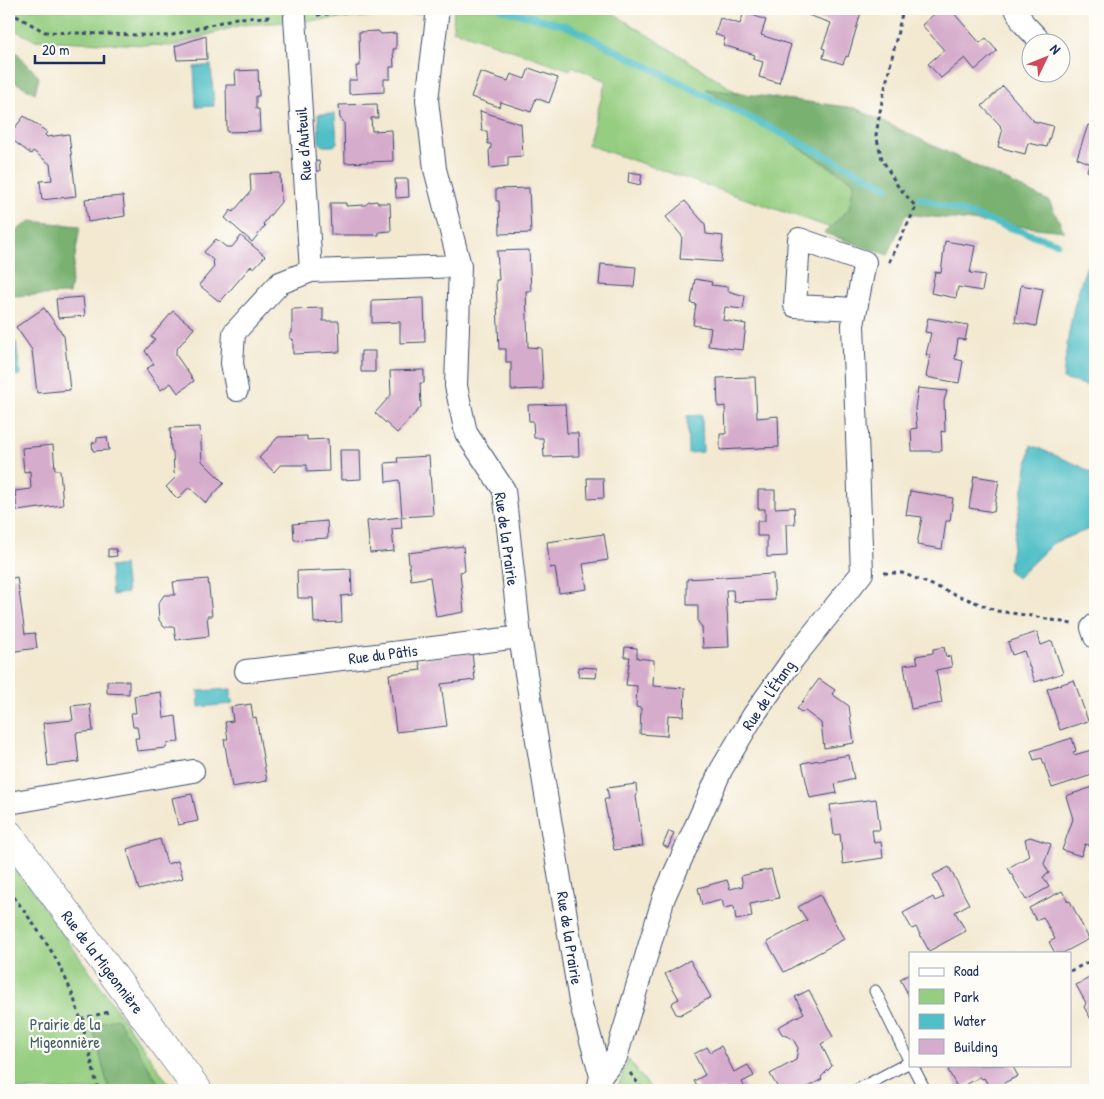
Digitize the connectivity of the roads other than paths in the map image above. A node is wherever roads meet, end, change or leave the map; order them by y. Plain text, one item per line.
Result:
1 (438, 9) edge
2 (1016, 9) edge
3 (295, 17) road end
4 (1032, 32) edge
5 (460, 266) junction
6 (311, 271) junction
7 (856, 309) junction
8 (237, 390) dead end
9 (520, 637) junction
10 (246, 671) dead end
11 (193, 771) dead end
12 (9, 804) edge
13 (9, 834) edge
14 (875, 991) dead end
15 (909, 1060) edge
16 (909, 1063) edge
17 (913, 1066) edge
18 (600, 1083) edge
19 (198, 1090) edge
20 (857, 1090) edge
21 (925, 1090) edge

1 - 5 street, Rue de la Prairie
2 - 4 street
3 - 6 street, Rue d'Auteuil
5 - 6 street
5 - 9 street, Rue de la Prairie
6 - 8 street
7 - 7 street
7 - 18 street, Rue de l'Étang
9 - 10 street, Rue du Pâtis
9 - 18 street, Rue de la Prairie
11 - 12 street
13 - 19 street, Rue de la Migeonnière
14 - 15 lane
16 - 20 lane
17 - 21 lane

